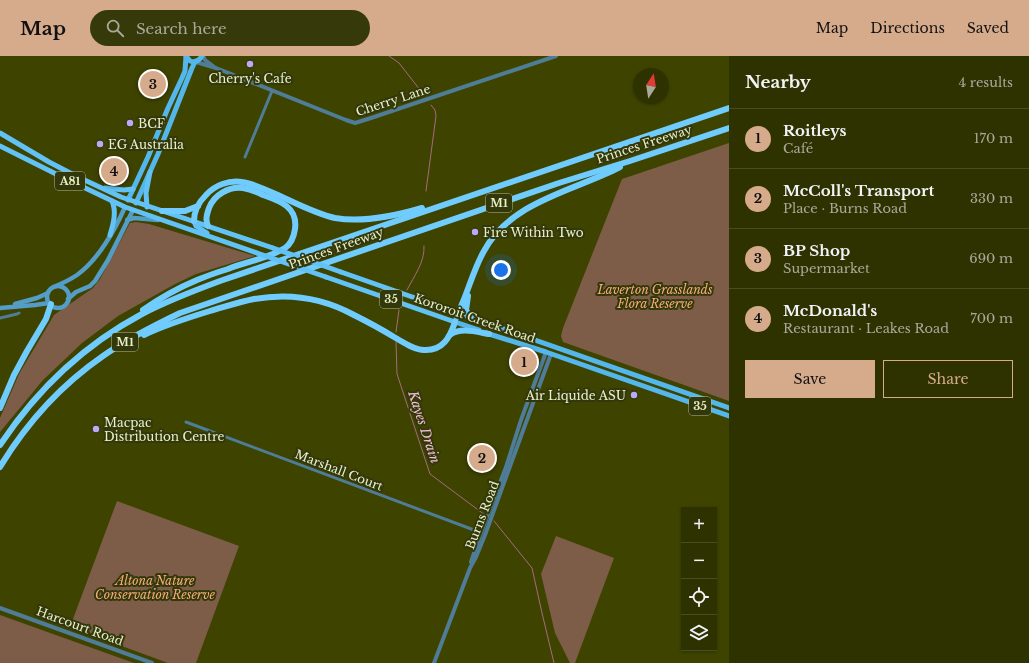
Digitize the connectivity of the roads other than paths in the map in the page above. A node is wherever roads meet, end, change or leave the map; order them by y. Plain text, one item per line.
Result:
1 (186, 56) edge
2 (202, 56) edge
3 (556, 56) edge
4 (196, 62) junction
5 (216, 68) junction
6 (272, 91) junction
7 (729, 108) edge
8 (729, 128) edge
9 (0, 133) edge
10 (0, 146) edge
11 (245, 157) dead end
12 (630, 161) junction
13 (563, 164) junction
14 (150, 172) junction
15 (100, 187) junction
16 (133, 189) junction
17 (128, 200) junction
18 (112, 201) junction
19 (136, 203) junction
20 (147, 206) junction
21 (198, 206) junction
22 (124, 207) junction
23 (133, 210) junction
24 (162, 211) junction
25 (128, 220) junction
26 (161, 220) junction
27 (194, 222) junction
28 (208, 226) junction
29 (110, 235) junction
30 (213, 237) junction
31 (470, 282) junction
32 (56, 286) junction
33 (48, 293) junction
34 (68, 299) junction
35 (50, 304) junction
36 (3, 308) edge
37 (20, 313) dead end
38 (458, 313) junction
39 (470, 317) junction
40 (0, 318) edge
41 (455, 322) junction
42 (489, 334) junction
43 (450, 335) junction
44 (552, 346) junction
45 (112, 350) junction
46 (84, 352) junction
47 (548, 353) junction
48 (537, 377) junction
49 (542, 381) junction
50 (674, 388) junction
51 (671, 396) junction
52 (0, 408) edge
53 (729, 408) edge
54 (729, 416) edge
55 (186, 422) dead end
56 (0, 444) edge
57 (513, 454) junction
58 (0, 467) edge
59 (483, 534) junction
60 (0, 608) edge
61 (152, 663) edge
62 (434, 663) edge

1 - 4 main road
1 - 16 main road
2 - 4 main road
2 - 5 street, Cherry Lane
3 - 6 street, Cherry Lane
4 - 5 street, Cherry Lane
4 - 14 main road
5 - 6 street, Cherry Lane
6 - 11 street
7 - 13 highway, Princes Freeway / M1
8 - 12 highway, Princes Freeway / M1
9 - 15 highway, A81
10 - 18 highway, A81
12 - 31 highway
12 - 45 highway, Princes Freeway / M1
13 - 21 highway
13 - 46 highway, Princes Freeway / M1
14 - 19 main road
14 - 20 highway
15 - 16 highway
15 - 17 highway, A81
16 - 17 main road
17 - 19 highway, Kororoit Creek Road
17 - 22 highway
18 - 22 highway, A81
18 - 29 highway
19 - 20 highway, Kororoit Creek Road / 35
19 - 23 highway
20 - 24 highway, Kororoit Creek Road / 35
21 - 24 highway
21 - 27 highway
22 - 23 highway, Kororoit Creek Road
22 - 29 main road
23 - 25 main road
23 - 26 highway, Kororoit Creek Road / 35
24 - 27 highway, Kororoit Creek Road / 35
25 - 26 main road
25 - 34 main road
26 - 30 highway, Kororoit Creek Road / 35
27 - 28 highway, Kororoit Creek Road / 35
27 - 30 highway
28 - 38 highway, Kororoit Creek Road / 35, bridge
28 - 46 highway
29 - 32 main road
30 - 41 highway, Kororoit Creek Road / 35, bridge
31 - 38 highway
31 - 39 highway
32 - 33 main road
32 - 34 main road
33 - 35 main road
33 - 36 main road
34 - 35 main road
35 - 36 main road
35 - 52 highway
37 - 40 street
38 - 39 main road, Kororoit Creek Road / 35
38 - 41 highway
39 - 44 main road, Kororoit Creek Road / 35
41 - 42 main road, Kororoit Creek Road / 35
41 - 43 highway
42 - 43 highway
42 - 47 main road, Kororoit Creek Road / 35
43 - 45 highway
44 - 47 main road
44 - 50 main road, Kororoit Creek Road / 35
45 - 58 highway, Princes Freeway / M1
46 - 56 highway, Princes Freeway / M1
47 - 48 street, Burns Road
47 - 49 street, Burns Road
47 - 51 main road, Kororoit Creek Road / 35
48 - 49 street
48 - 57 street, Burns Road
49 - 57 street, Burns Road
50 - 51 main road
50 - 53 main road, Kororoit Creek Road / 35
51 - 54 main road, Kororoit Creek Road / 35
55 - 59 street, Marshall Court
57 - 59 street, Burns Road
59 - 62 street, Burns Road
60 - 61 street, Harcourt Road

